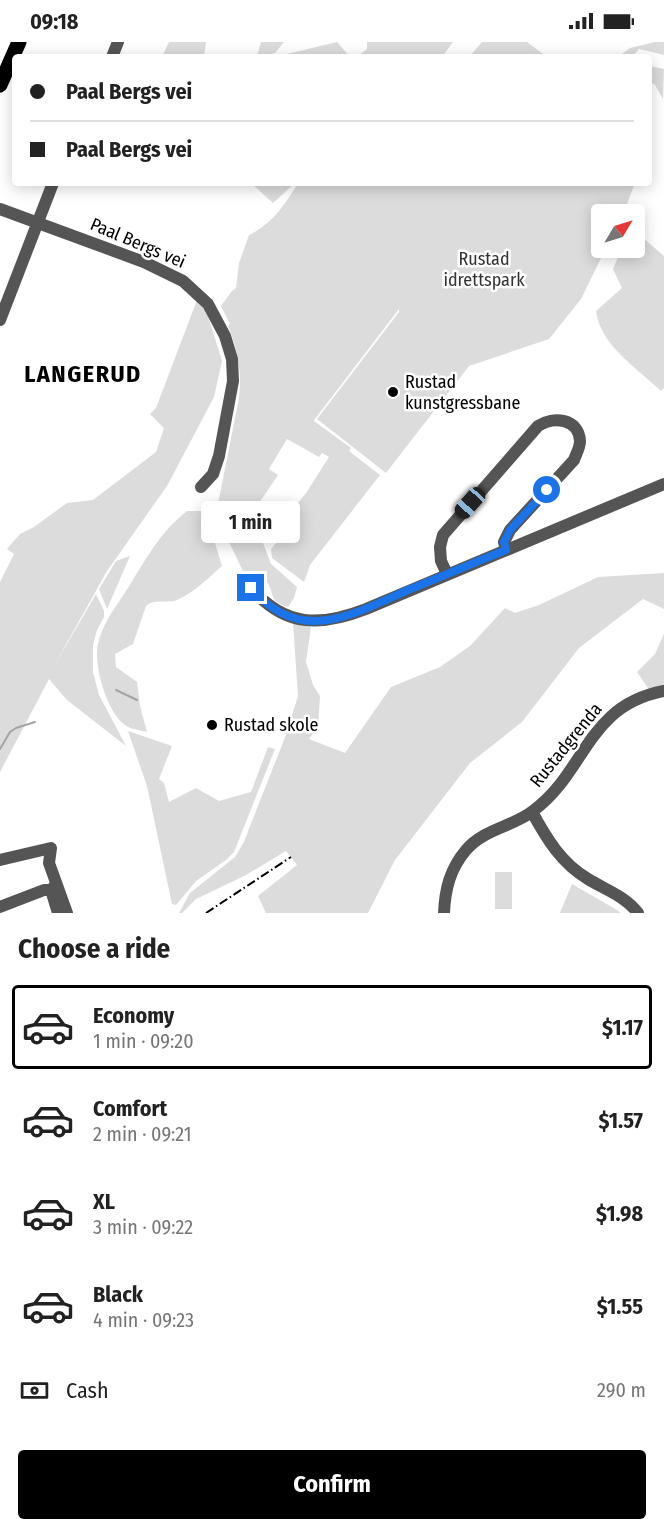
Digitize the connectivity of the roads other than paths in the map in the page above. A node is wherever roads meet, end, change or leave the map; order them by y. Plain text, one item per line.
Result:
1 (12, 58) edge
2 (0, 85) edge
3 (52, 186) edge
4 (0, 209) edge
5 (38, 222) junction
6 (0, 320) edge
7 (664, 484) edge
8 (201, 487) dead end
9 (506, 550) junction
10 (447, 574) junction
11 (251, 588) dead end
12 (664, 691) edge
13 (531, 812) junction
14 (0, 860) edge
15 (54, 887) junction
16 (0, 907) edge
17 (58, 913) edge
18 (67, 913) edge
19 (444, 913) edge
20 (638, 913) edge

1 - 2 main road
3 - 5 street
4 - 5 street, Paal Bergs vei
5 - 6 street
5 - 8 street, Paal Bergs vei
7 - 9 street
9 - 10 street
9 - 10 street
10 - 11 street
12 - 13 street, Rustadgrenda
13 - 19 street, Rustadgrenda
13 - 20 street, Rustadgrenda
14 - 15 street
15 - 16 street
15 - 17 street
15 - 18 street

